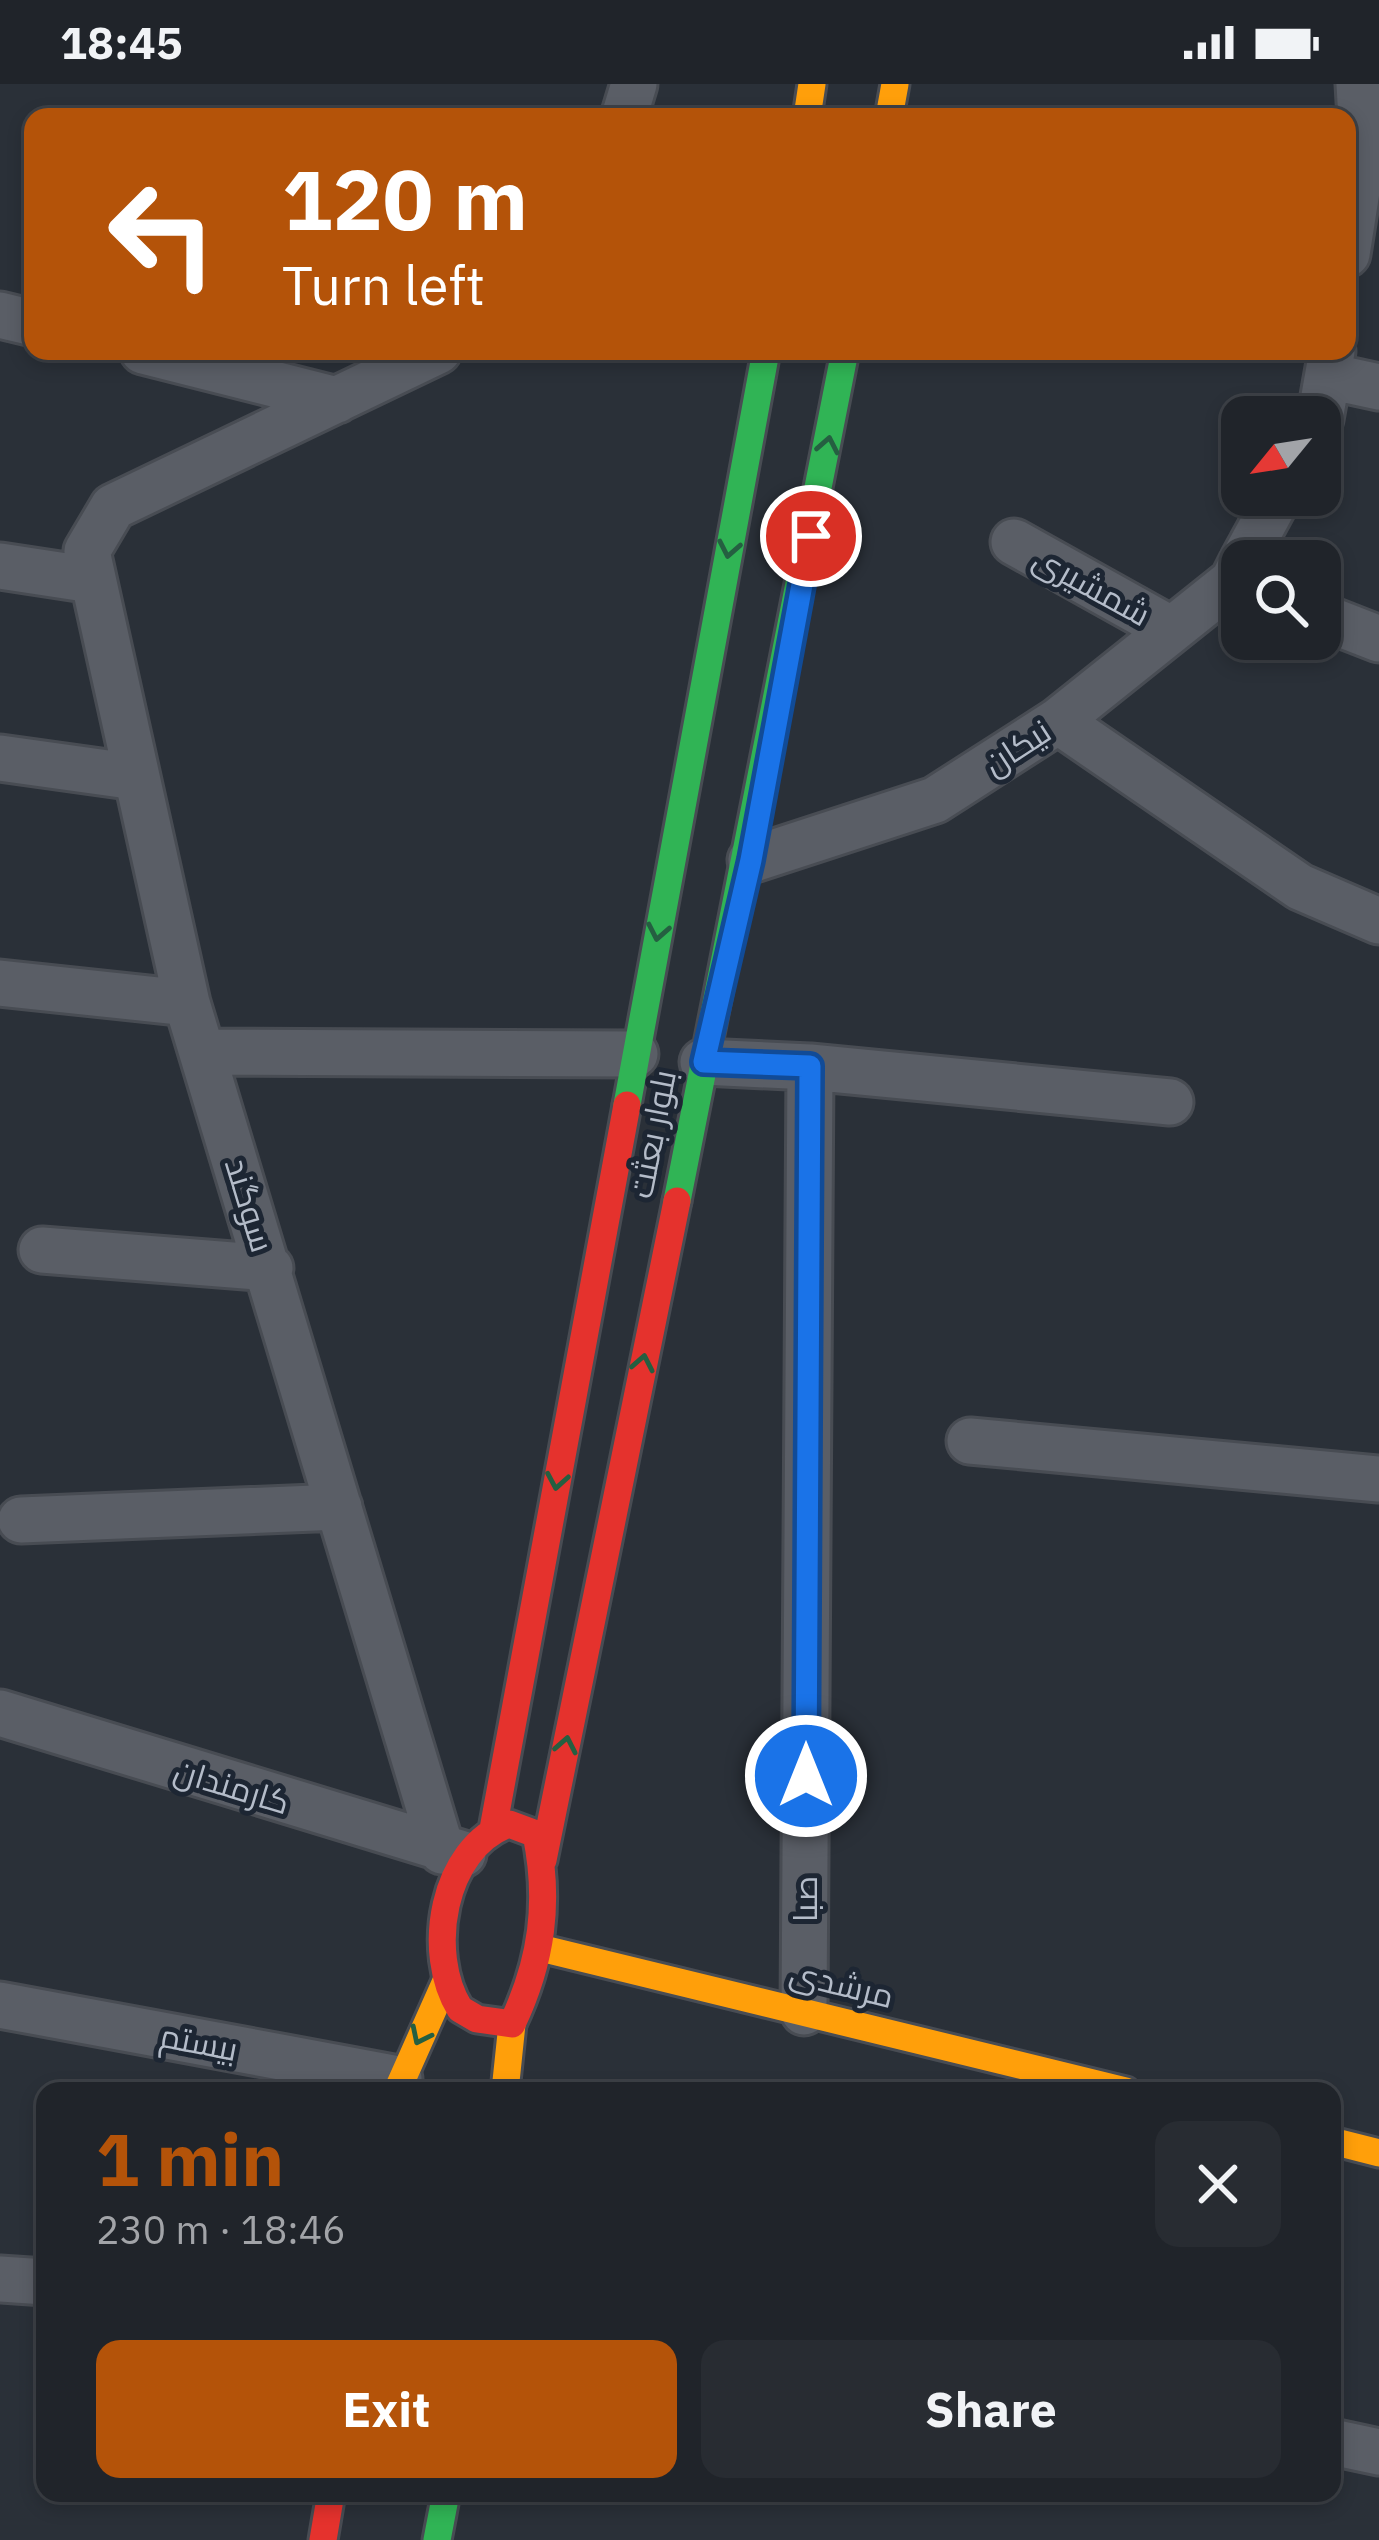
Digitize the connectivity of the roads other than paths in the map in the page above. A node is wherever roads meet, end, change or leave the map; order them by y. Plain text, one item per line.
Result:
1 (1359, 84) edge
2 (1371, 152) edge
3 (1356, 216) edge
4 (179, 360) edge
5 (420, 360) edge
6 (764, 360) edge
7 (843, 360) edge
8 (1327, 382) edge
9 (1379, 387) edge
10 (338, 400) junction
11 (1015, 542) dead end
12 (0, 566) edge
13 (89, 566) junction
14 (1221, 587) edge
15 (1341, 624) edge
16 (1170, 629) junction
17 (1379, 639) edge
18 (1058, 721) junction
19 (0, 758) edge
20 (136, 777) junction
21 (751, 860) junction
22 (1379, 921) edge
23 (0, 983) edge
24 (188, 1003) junction
25 (204, 1052) junction
26 (635, 1054) junction
27 (704, 1062) junction
28 (810, 1066) junction
29 (1170, 1102) dead end
30 (41, 1250) dead end
31 (269, 1268) junction
32 (970, 1442) dead end
33 (1379, 1479) edge
34 (339, 1507) junction
35 (21, 1520) dead end
36 (0, 1713) edge
37 (467, 1845) junction
38 (543, 1860) junction
39 (540, 1948) junction
40 (446, 1981) junction
41 (0, 2006) edge
42 (804, 2012) junction
43 (512, 2024) junction
44 (383, 2082) edge
45 (399, 2082) edge
46 (506, 2082) edge
47 (1089, 2082) edge
48 (1341, 2143) edge
49 (1379, 2153) edge
50 (0, 2279) edge
51 (36, 2281) edge
52 (1341, 2444) edge
53 (1379, 2452) edge
54 (329, 2502) edge
55 (444, 2502) edge
56 (323, 2540) edge
57 (437, 2540) edge

1 - 2 street
2 - 3 street
4 - 10 street
5 - 10 street
6 -> 26 main road, بلوار بعثت
21 -> 7 main road, بلوار بعثت
8 - 9 street
10 - 13 street
11 - 16 street, شمشیری
12 - 13 street
13 - 20 street, سوگند
14 - 16 street, نیکان
15 - 17 street
16 - 18 street, نیکان
18 - 21 street, نیکان
18 - 22 street
19 - 20 street
20 - 24 street, سوگند
21 - 27 main road, بلوار بعثت
23 - 24 street
24 - 25 street, سوگند
25 - 26 street
25 - 31 street, سوگند
26 -> 37 main road, بلوار بعثت
27 - 28 street
38 -> 27 main road, بلوار بعثت
28 - 29 street
28 - 42 street, صبا
30 - 31 street
31 - 34 street, سوگند
32 - 33 street
34 - 35 street
34 - 37 street, سوگند
36 - 37 street, کارمندان
37 - 38 main road
37 - 40 main road, بلوار بعثت
38 - 39 main road, بلوار بعثت
39 - 42 main road, مرشدی
39 - 43 main road, بلوار بعثت
40 - 43 main road
40 -> 45 main road
41 - 44 street, بیستم
42 - 47 main road, مرشدی
43 - 46 main road
48 - 49 main road
50 - 51 street
52 - 53 street
54 - 56 main road
55 - 57 main road

